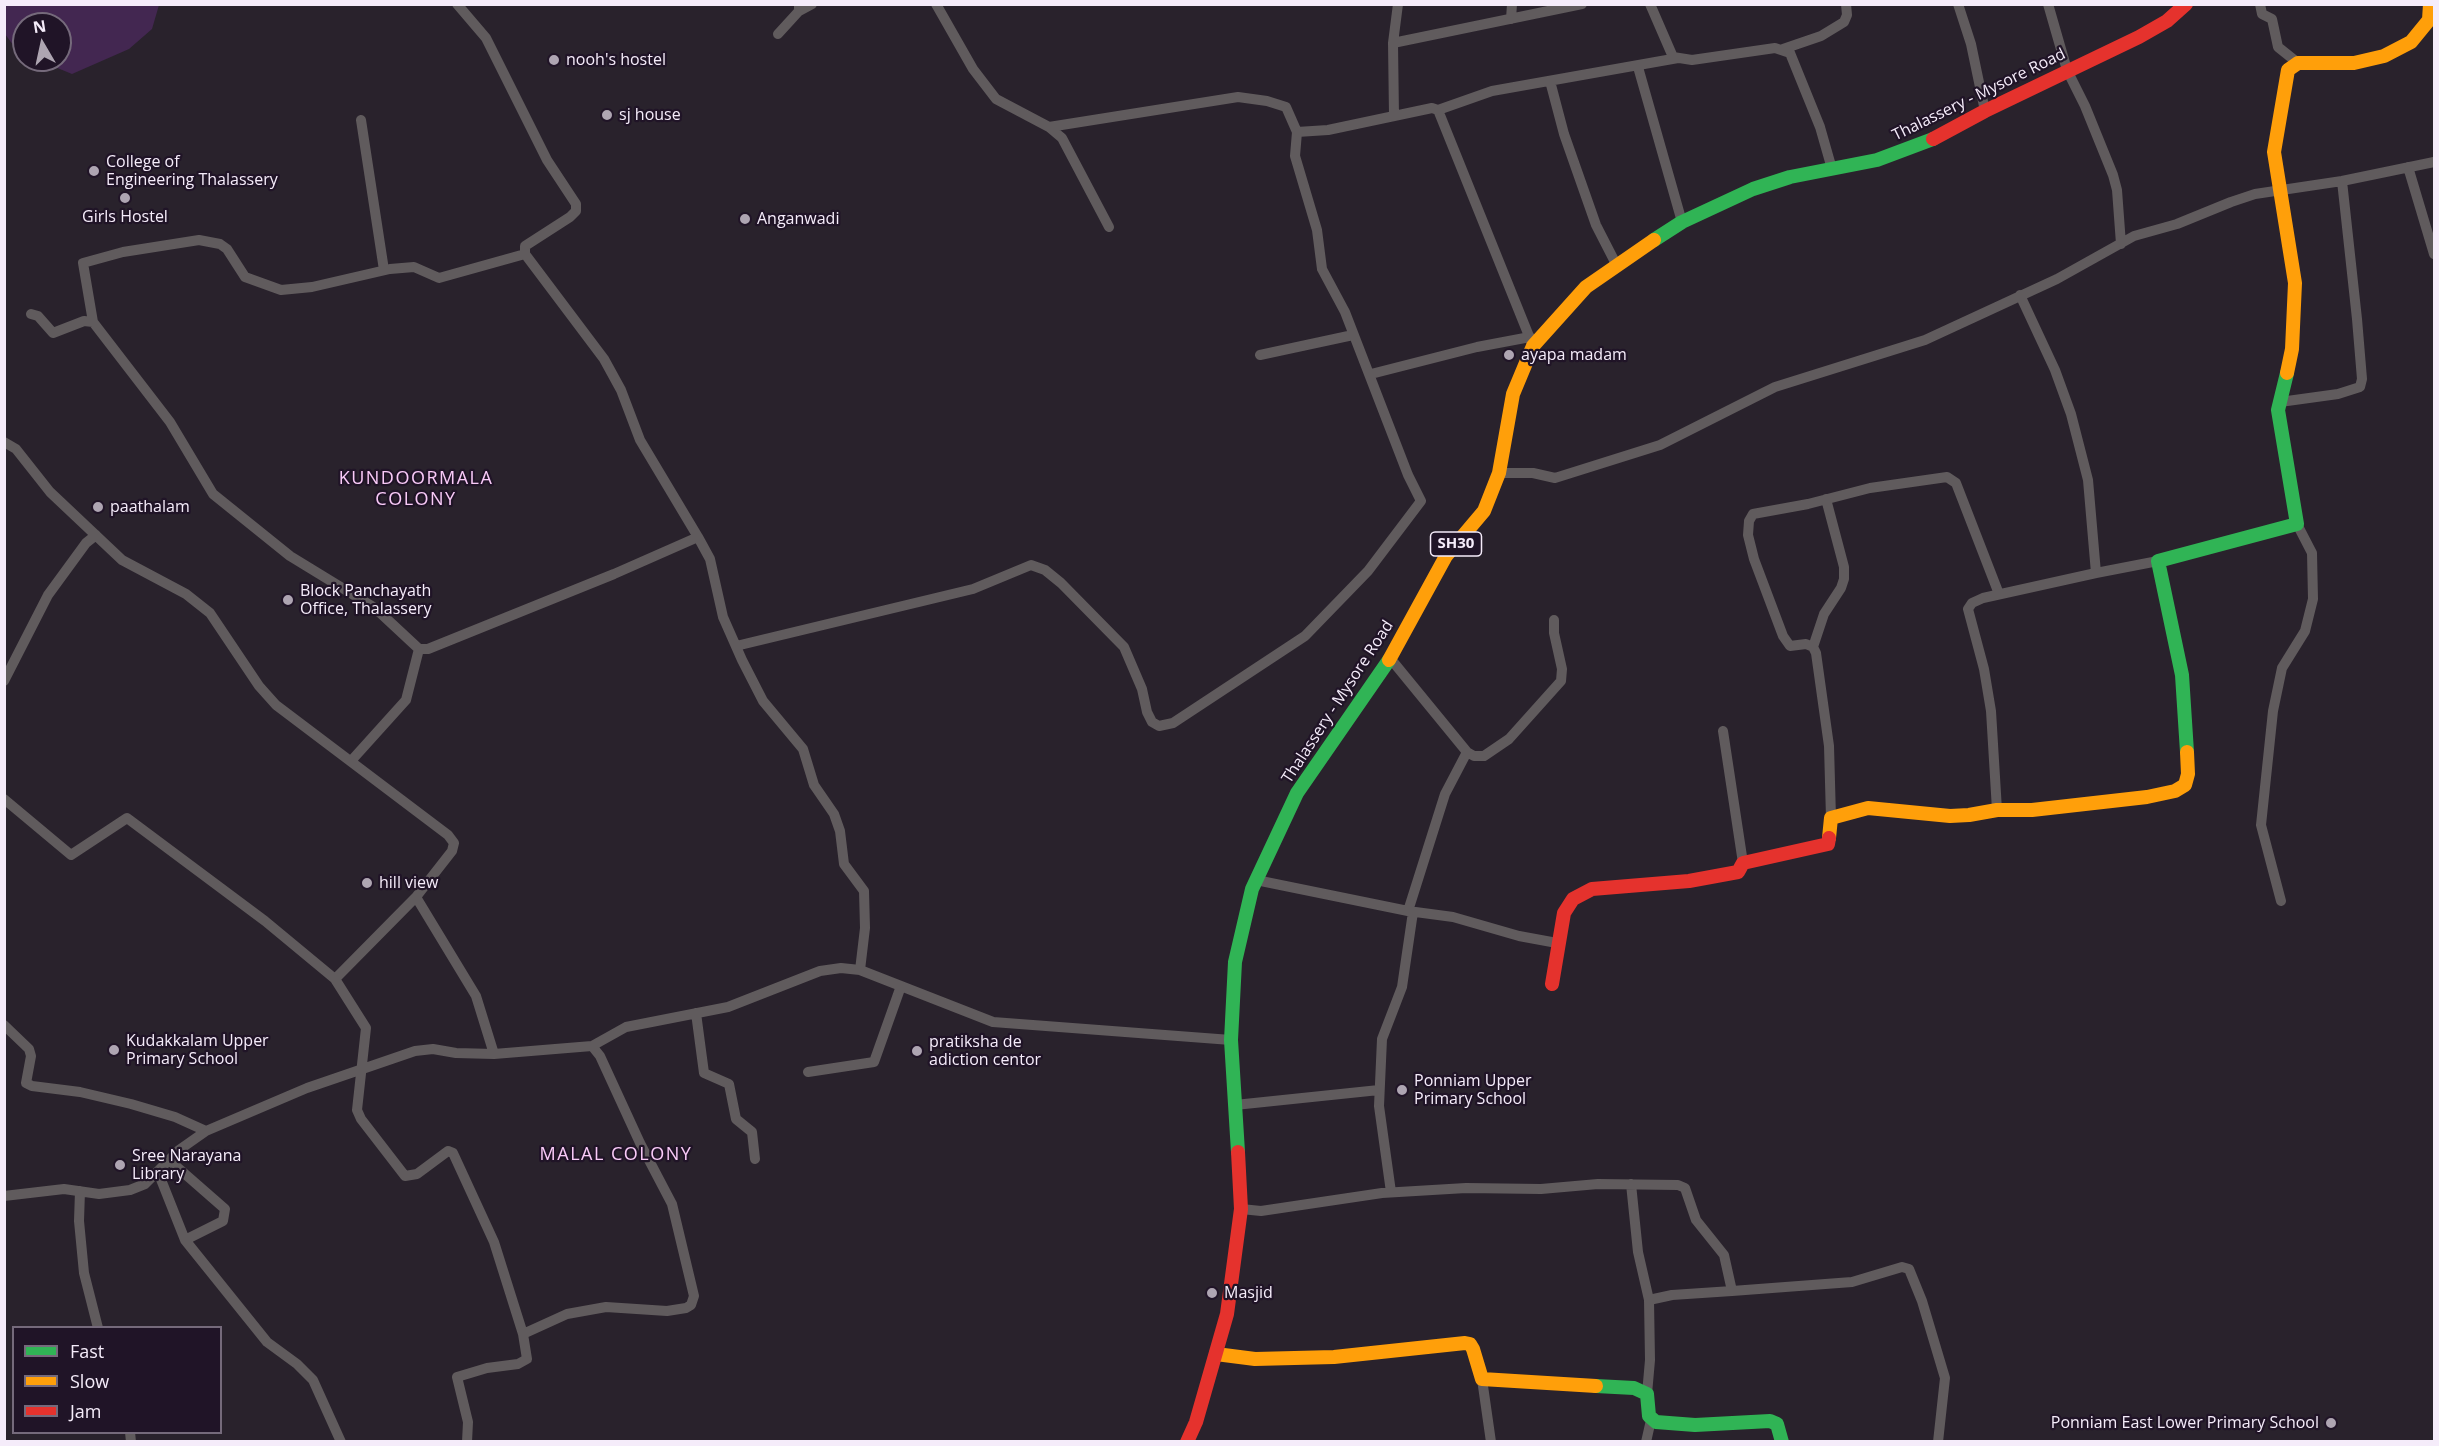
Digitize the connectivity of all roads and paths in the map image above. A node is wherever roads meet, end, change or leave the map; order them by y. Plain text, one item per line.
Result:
1 (457, 4) edge
2 (812, 4) edge
3 (936, 4) edge
4 (1398, 4) edge
5 (1512, 4) edge
6 (1582, 4) edge
7 (1650, 4) edge
8 (1846, 4) edge
9 (1958, 4) edge
10 (2048, 4) edge
11 (2186, 4) edge
12 (2260, 4) edge
13 (2430, 4) edge
14 (799, 8) edge
15 (1510, 19) junction
16 (778, 34) dead end
17 (1393, 43) junction
18 (1783, 49) junction
19 (1678, 58) junction
20 (2298, 63) junction
21 (1638, 67) junction
22 (2067, 70) junction
23 (1550, 81) junction
24 (1438, 110) junction
25 (1985, 111) junction
26 (1394, 116) junction
27 (361, 120) dead end
28 (1049, 127) junction
29 (1297, 132) junction
30 (2434, 162) edge
31 (2408, 167) junction
32 (1832, 169) junction
33 (2342, 182) junction
34 (2278, 190) junction
35 (1682, 222) junction
36 (1109, 227) dead end
37 (2121, 244) junction
38 (525, 254) junction
39 (2434, 254) edge
40 (1616, 264) junction
41 (384, 270) junction
42 (2020, 295) junction
43 (31, 314) dead end
44 (93, 322) junction
45 (1353, 335) junction
46 (1532, 342) junction
47 (1260, 355) dead end
48 (1371, 374) junction
49 (2280, 402) junction
50 (4, 442) edge
51 (1499, 473) junction
52 (1826, 499) junction
53 (2297, 524) junction
54 (96, 535) junction
55 (698, 537) junction
56 (2158, 561) junction
57 (2096, 573) junction
58 (1999, 594) junction
59 (1554, 620) dead end
60 (736, 646) junction
61 (1813, 648) junction
62 (419, 649) junction
63 (1390, 658) junction
64 (4, 681) edge
65 (1723, 731) dead end
66 (1467, 752) junction
67 (351, 761) junction
68 (4, 799) edge
69 (1997, 810) junction
70 (1831, 818) junction
71 (1743, 863) junction
72 (1256, 880) junction
73 (416, 897) junction
74 (2280, 901) dead end
75 (1411, 911) junction
76 (1557, 943) junction
77 (860, 970) junction
78 (335, 979) junction
79 (1552, 984) dead end
80 (901, 986) junction
81 (696, 1014) junction
82 (4, 1025) edge
83 (1231, 1040) junction
84 (592, 1046) junction
85 (494, 1053) junction
86 (363, 1069) junction
87 (808, 1072) dead end
88 (1379, 1090) junction
89 (1235, 1105) junction
90 (206, 1131) junction
91 (755, 1159) dead end
92 (169, 1160) junction
93 (158, 1172) junction
94 (1631, 1184) junction
95 (80, 1191) junction
96 (1391, 1192) junction
97 (4, 1196) edge
98 (1241, 1209) junction
99 (185, 1240) junction
100 (1732, 1291) junction
101 (1649, 1300) junction
102 (97, 1326) edge
103 (523, 1334) junction
104 (1216, 1354) junction
105 (1482, 1379) junction
106 (1647, 1394) junction
107 (1652, 1420) junction
108 (341, 1442) edge
109 (467, 1442) edge
110 (1187, 1442) edge
111 (1491, 1442) edge
112 (1646, 1442) edge
113 (1782, 1442) edge
114 (1938, 1442) edge

1 - 38 street
2 - 14 street
3 - 28 street
4 - 17 street
5 - 15 street
6 - 15 street
7 - 19 street
8 - 18 street
9 - 25 street
10 - 22 street
11 - 22 street, Thalassery - Mysore Road / SH30
12 - 20 street
13 - 20 street
14 - 16 street
15 - 17 street
17 - 26 street
18 - 19 street
18 - 32 street
19 - 21 street
20 - 34 street
21 - 23 street
21 - 35 street
22 - 25 street, Thalassery - Mysore Road / SH30
22 - 37 street
23 - 24 street
23 - 40 street
24 - 26 street
24 - 46 street
25 - 32 street, Thalassery - Mysore Road / SH30
26 - 29 street
27 - 41 street
28 - 29 street
28 - 36 street
29 - 45 street
30 - 31 street
31 - 33 street
31 - 39 street
32 - 35 street, Thalassery - Mysore Road / SH30
33 - 34 street
33 - 49 street
34 - 37 street
34 - 49 street
35 - 40 street, Thalassery - Mysore Road / SH30
37 - 42 street
38 - 41 street
38 - 55 street
40 - 46 street, Thalassery - Mysore Road / SH30
41 - 44 street
42 - 51 street
42 - 57 street
43 - 44 street
44 - 62 street
45 - 47 street
45 - 48 street
46 - 48 street
46 - 51 street, Thalassery - Mysore Road / SH30
48 - 60 street
49 - 53 street
50 - 54 street
51 - 63 street, Thalassery - Mysore Road / SH30
52 - 58 street
52 - 61 street
52 - 61 street
53 - 56 street
53 - 74 street
54 - 64 street
54 - 67 street
55 - 60 street
55 - 62 street
56 - 57 street
56 - 69 street
57 - 58 street
58 - 69 street
59 - 66 street
60 - 77 street
61 - 70 street
62 - 67 street
63 - 66 street
63 - 72 street, Thalassery - Mysore Road / SH30
65 - 71 street
66 - 75 street
67 - 73 street
68 - 78 street
69 - 70 street
70 - 71 street
71 - 76 street
72 - 75 street
72 - 83 street, Thalassery - Mysore Road / SH30
73 - 78 street
73 - 85 street
75 - 76 street
75 - 88 street
76 - 79 street
77 - 80 street
77 - 81 street
78 - 86 street
80 - 83 street
80 - 87 street
81 - 84 street
81 - 91 street
82 - 90 street
83 - 89 street, Thalassery - Mysore Road / SH30
84 - 85 street
84 - 103 street
85 - 86 street
86 - 90 street
86 - 103 street
88 - 89 street
88 - 96 street
89 - 98 street, Thalassery - Mysore Road / SH30
90 - 92 street
92 - 93 street
92 - 99 street
93 - 95 street
93 - 99 street
94 - 96 street
94 - 100 street
94 - 101 street
95 - 97 street
95 - 102 street
96 - 98 street
98 - 104 street, Thalassery - Mysore Road / SH30
99 - 108 street
100 - 101 street
100 - 114 street
101 - 106 street
103 - 109 street
104 - 105 street
104 - 110 street, Thalassery - Mysore Road / SH30
105 - 106 street
105 - 111 street
106 - 107 street
107 - 112 street
107 - 113 street

